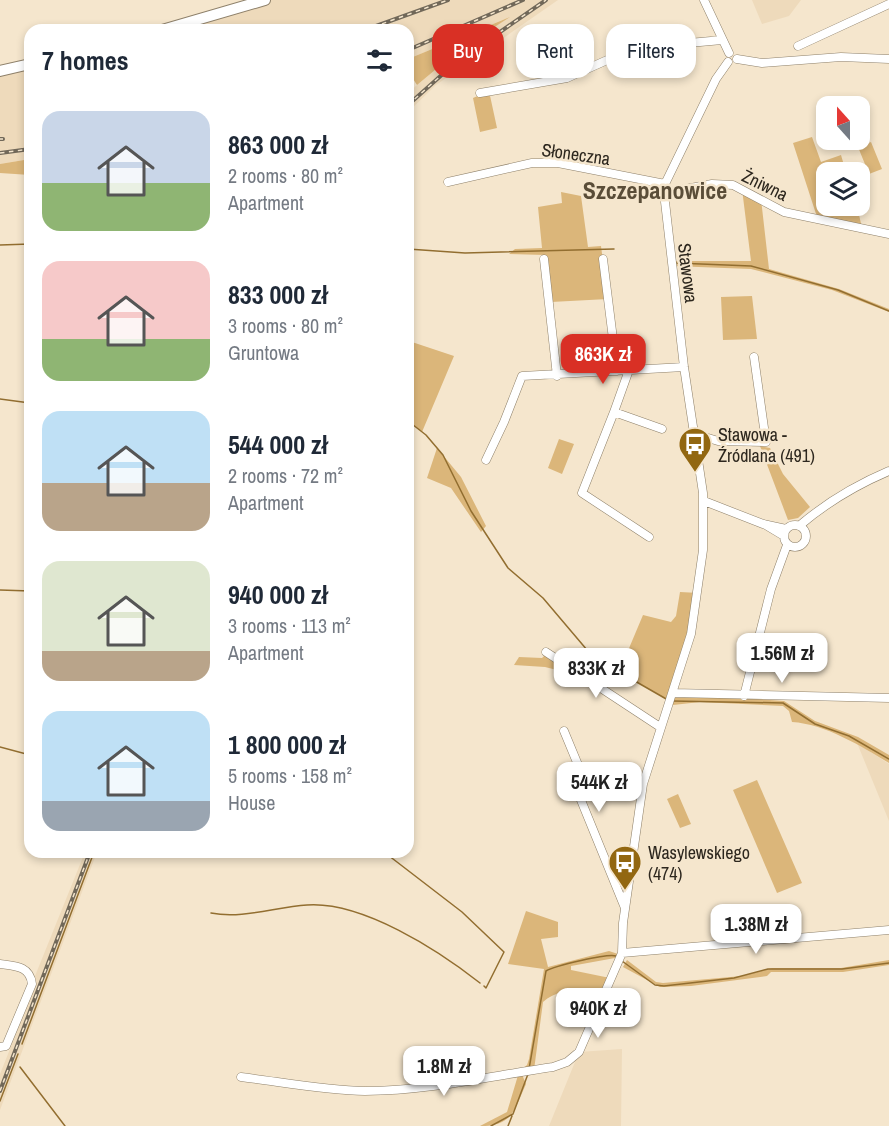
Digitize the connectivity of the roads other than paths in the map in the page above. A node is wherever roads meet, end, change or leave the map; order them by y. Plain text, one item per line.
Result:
1 (265, 0) edge
2 (704, 0) edge
3 (878, 4) edge
4 (889, 4) edge
5 (183, 24) edge
6 (722, 40) junction
7 (798, 46) dead end
8 (729, 57) junction
9 (889, 59) edge
10 (24, 65) edge
11 (0, 71) edge
12 (480, 93) dead end
13 (448, 182) dead end
14 (664, 189) junction
15 (889, 234) edge
16 (544, 259) dead end
17 (603, 259) dead end
18 (754, 357) dead end
19 (684, 367) junction
20 (629, 370) junction
21 (617, 371) junction
22 (557, 376) junction
23 (614, 412) junction
24 (662, 429) dead end
25 (695, 434) junction
26 (486, 459) dead end
27 (889, 471) edge
28 (704, 501) junction
29 (802, 529) junction
30 (785, 532) junction
31 (649, 537) dead end
32 (790, 546) junction
33 (546, 652) dead end
34 (673, 693) junction
35 (744, 696) junction
36 (889, 698) edge
37 (660, 727) junction
38 (564, 731) dead end
39 (626, 908) junction
40 (889, 930) edge
41 (619, 957) junction
42 (0, 964) edge
43 (3, 1046) edge
44 (241, 1077) dead end

1 - 5 main road
2 - 6 street
3 - 4 street
3 - 7 street
6 - 8 street
6 - 12 street
8 - 9 street
8 - 14 street
10 - 11 main road
13 - 14 street, Słoneczna
14 - 15 street, Żniwna
14 - 19 street, Stawowa
16 - 22 street
17 - 21 street
18 - 25 street
19 - 20 street
19 - 25 street, Stawowa
20 - 21 street
20 - 23 street
21 - 22 street
22 - 26 street
23 - 24 street
23 - 31 street
25 - 28 street, Stawowa
27 - 29 street
28 - 30 street
28 - 34 street, Stawowa
29 - 30 street
29 - 32 street
30 - 32 street
32 - 35 street
33 - 37 street
34 - 35 street
34 - 37 street, Stawowa
35 - 36 street
37 - 39 street, Stawowa
38 - 39 street
39 - 41 street, Stawowa
40 - 41 street
41 - 44 street, Stawowa
42 - 43 street

